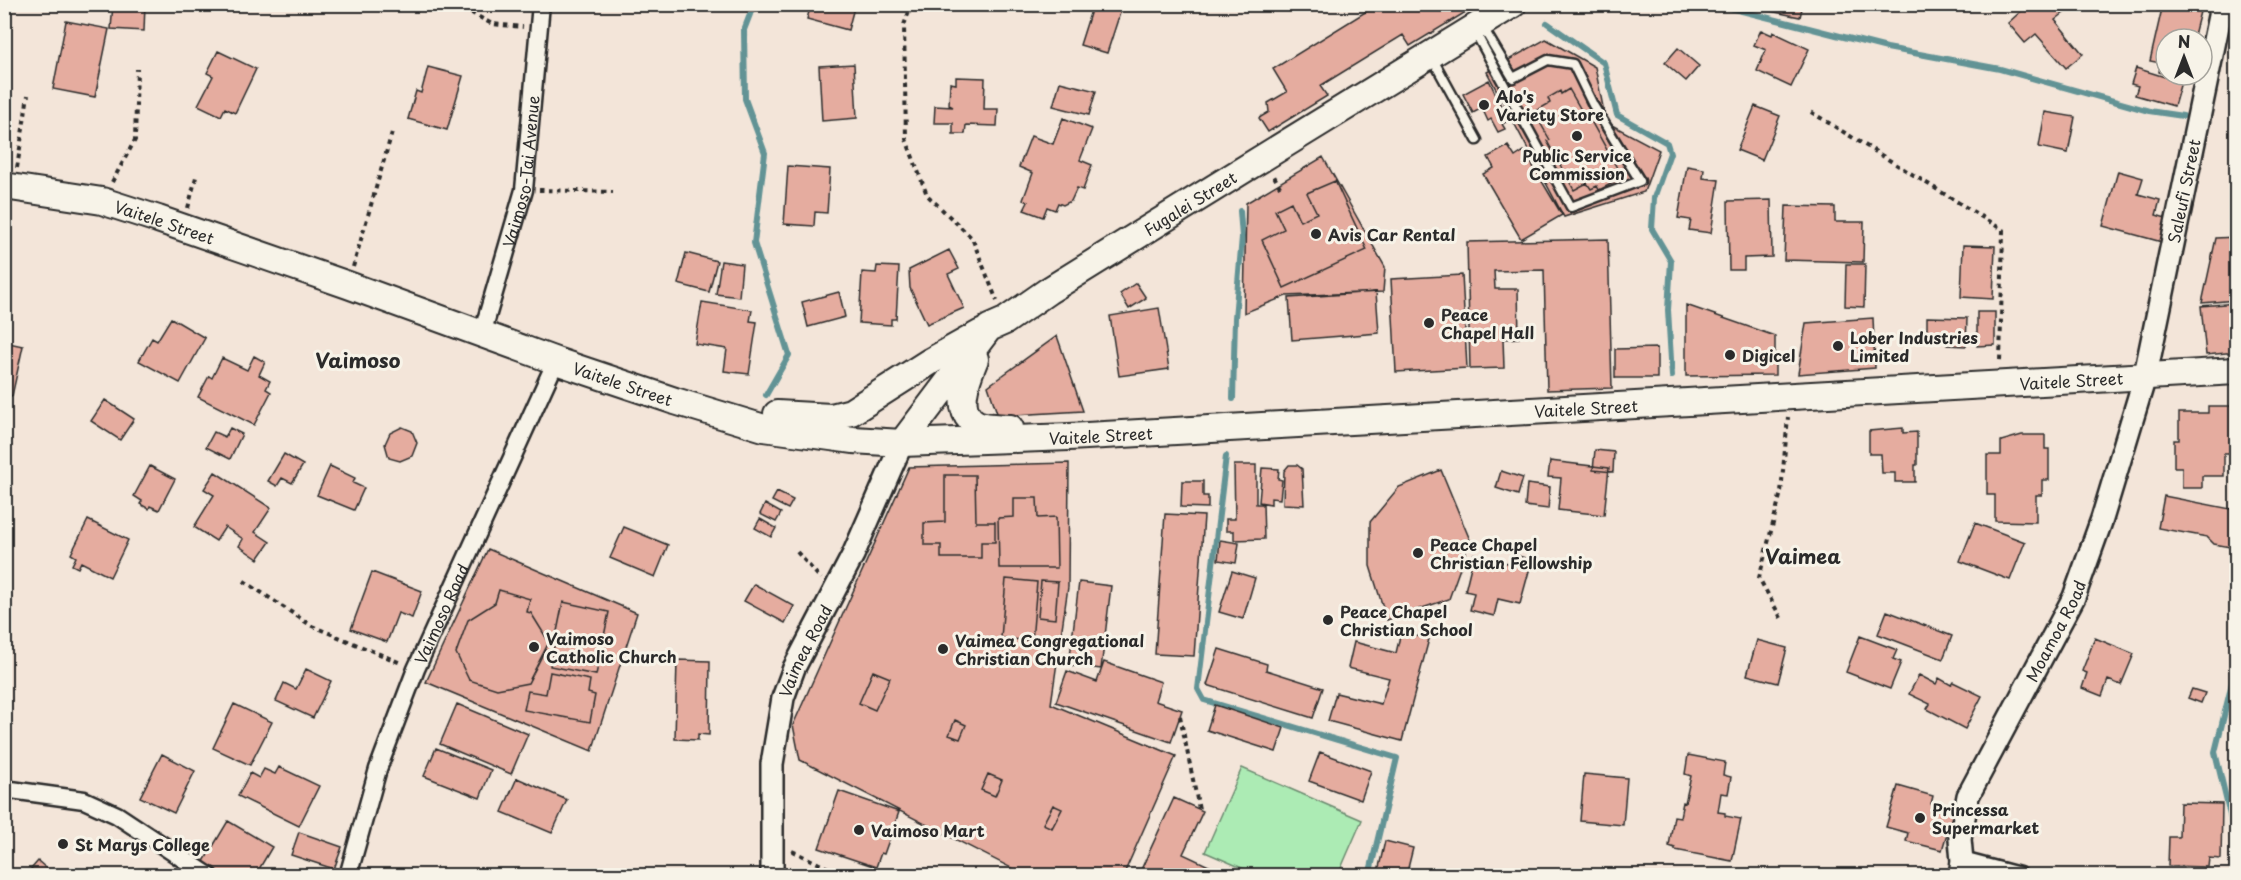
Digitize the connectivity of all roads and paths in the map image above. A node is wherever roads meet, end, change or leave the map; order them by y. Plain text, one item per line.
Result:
1 (455, 4) edge
2 (542, 4) edge
3 (912, 4) edge
4 (1513, 4) edge
5 (2222, 4) edge
6 (1478, 28) junction
7 (539, 29) junction
8 (1431, 56) junction
9 (137, 69) dead end
10 (28, 95) dead end
11 (1811, 112) dead end
12 (393, 129) dead end
13 (1478, 140) dead end
14 (196, 177) dead end
15 (9, 186) edge
16 (524, 190) junction
17 (613, 192) dead end
18 (102, 201) junction
19 (183, 227) junction
20 (348, 285) junction
21 (997, 325) junction
22 (483, 334) junction
23 (556, 361) junction
24 (2236, 371) edge
25 (2145, 377) junction
26 (2000, 385) junction
27 (1790, 396) junction
28 (675, 401) junction
29 (1070, 437) junction
30 (902, 443) junction
31 (797, 552) dead end
32 (244, 581) dead end
33 (833, 592) junction
34 (1781, 618) dead end
35 (416, 669) junction
36 (1180, 716) dead end
37 (4, 789) edge
38 (1199, 809) dead end
39 (772, 842) junction
40 (1961, 868) edge
41 (209, 876) edge
42 (348, 876) edge
43 (772, 876) edge
44 (845, 876) edge
45 (2019, 876) edge

1 - 7 path
2 - 7 street, Vaimoso-Tai Avenue
3 - 21 path
4 - 6 main road, Fugalei Street
5 - 25 main road, Saleufi Street
6 - 6 lane
6 - 8 main road, Fugalei Street
7 - 16 street, Vaimoso-Tai Avenue
8 - 13 lane
8 - 21 main road, Fugalei Street
9 - 18 path
10 - 15 path
11 - 26 path
12 - 20 path
14 - 19 path
15 - 18 main road, Vaitele Street
16 - 17 path
16 - 22 street, Vaimoso-Tai Avenue
18 - 19 main road, Vaitele Street
19 - 20 main road, Vaitele Street
20 - 22 main road, Vaitele Street
21 - 28 main road
21 - 29 main road
21 - 30 main road, Fugalei Street
22 - 23 main road, Vaitele Street
23 - 28 main road, Vaitele Street
23 - 35 street, Vaimoso Road
24 - 25 main road, Vaitele Street
25 - 26 main road, Vaitele Street
25 - 40 street, Moamoa Road
26 - 27 main road, Vaitele Street
27 - 29 main road, Vaitele Street
27 - 34 path
28 - 30 main road, Vaitele Street
29 - 30 main road, Vaitele Street
30 - 33 street, Vaimea Road
31 - 33 path
32 - 35 path
33 - 39 street, Vaimea Road
35 - 42 street, Vaimoso Road
36 - 38 path
37 - 41 street
39 - 43 street, Vaimea Road
39 - 44 path
40 - 45 street

